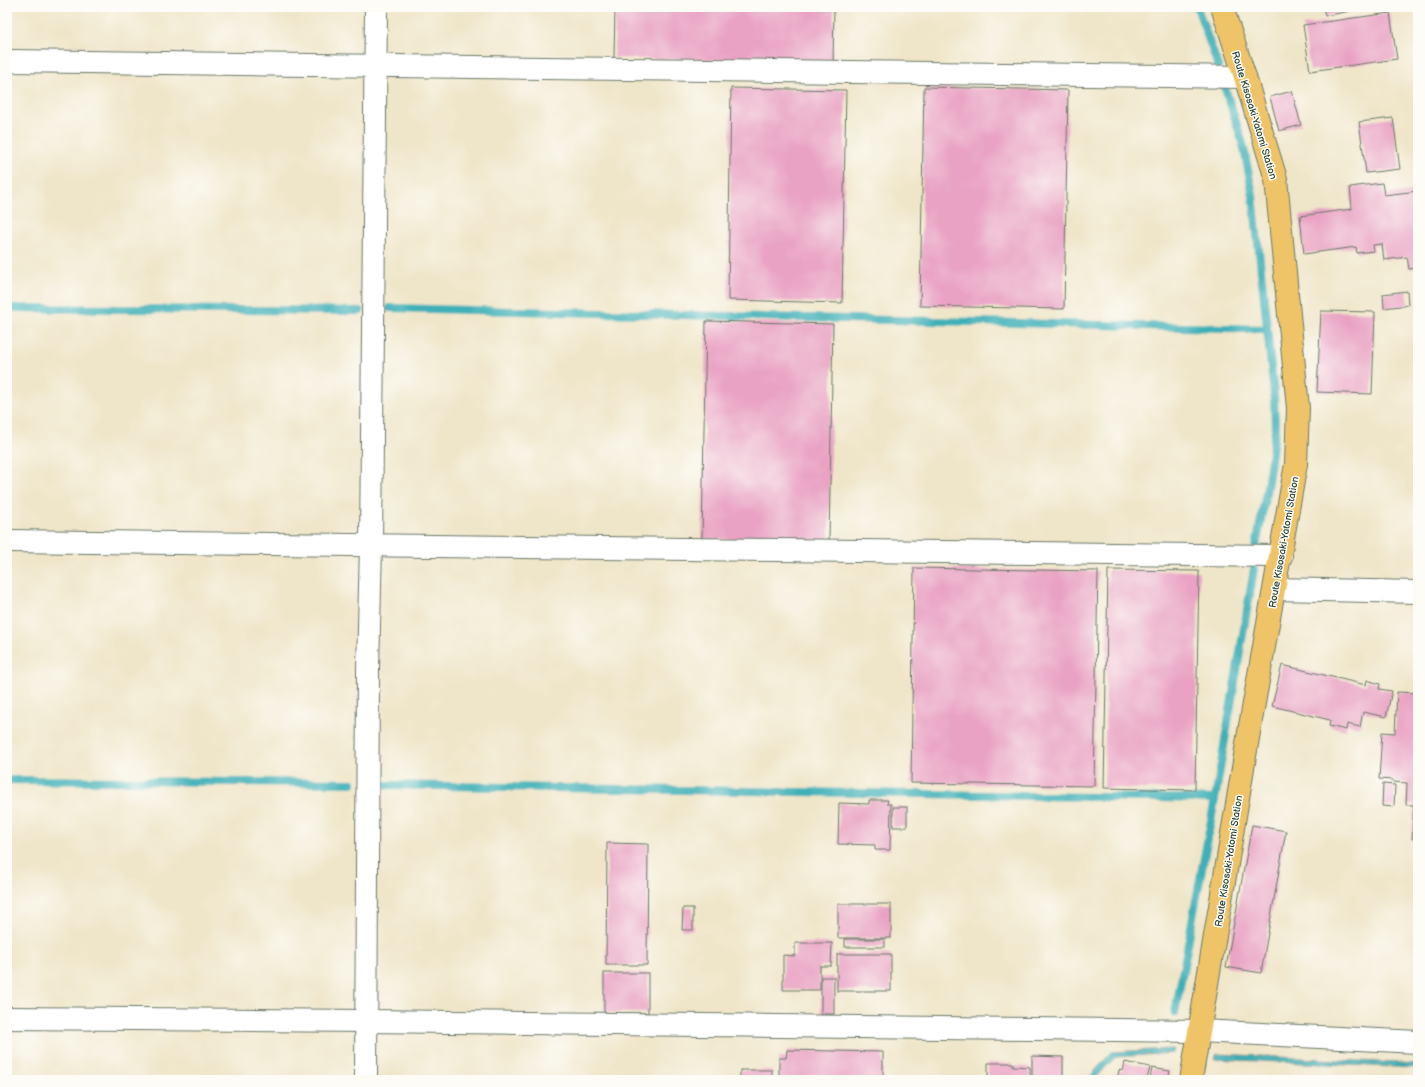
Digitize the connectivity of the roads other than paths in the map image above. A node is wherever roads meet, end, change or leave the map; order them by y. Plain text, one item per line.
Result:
1 (376, 7) edge
2 (1222, 7) edge
3 (7, 61) edge
4 (375, 65) junction
5 (1245, 77) junction
6 (7, 541) edge
7 (371, 545) junction
8 (1281, 556) junction
9 (1275, 589) junction
10 (1418, 592) edge
11 (7, 1018) edge
12 (366, 1020) junction
13 (1200, 1031) junction
14 (1418, 1042) edge
15 (366, 1080) edge
16 (1191, 1080) edge

1 - 4 street
2 - 5 main road, Route Kisosaki-Yatomi Station
3 - 4 street
4 - 5 street
4 - 7 street
5 - 8 main road, Route Kisosaki-Yatomi Station
6 - 7 street
7 - 8 street
7 - 12 street
8 - 9 main road, Route Kisosaki-Yatomi Station
9 - 10 street
9 - 13 main road, Route Kisosaki-Yatomi Station
11 - 12 street
12 - 13 street
12 - 15 street
13 - 14 street
13 - 16 main road, Route Kisosaki-Yatomi Station

